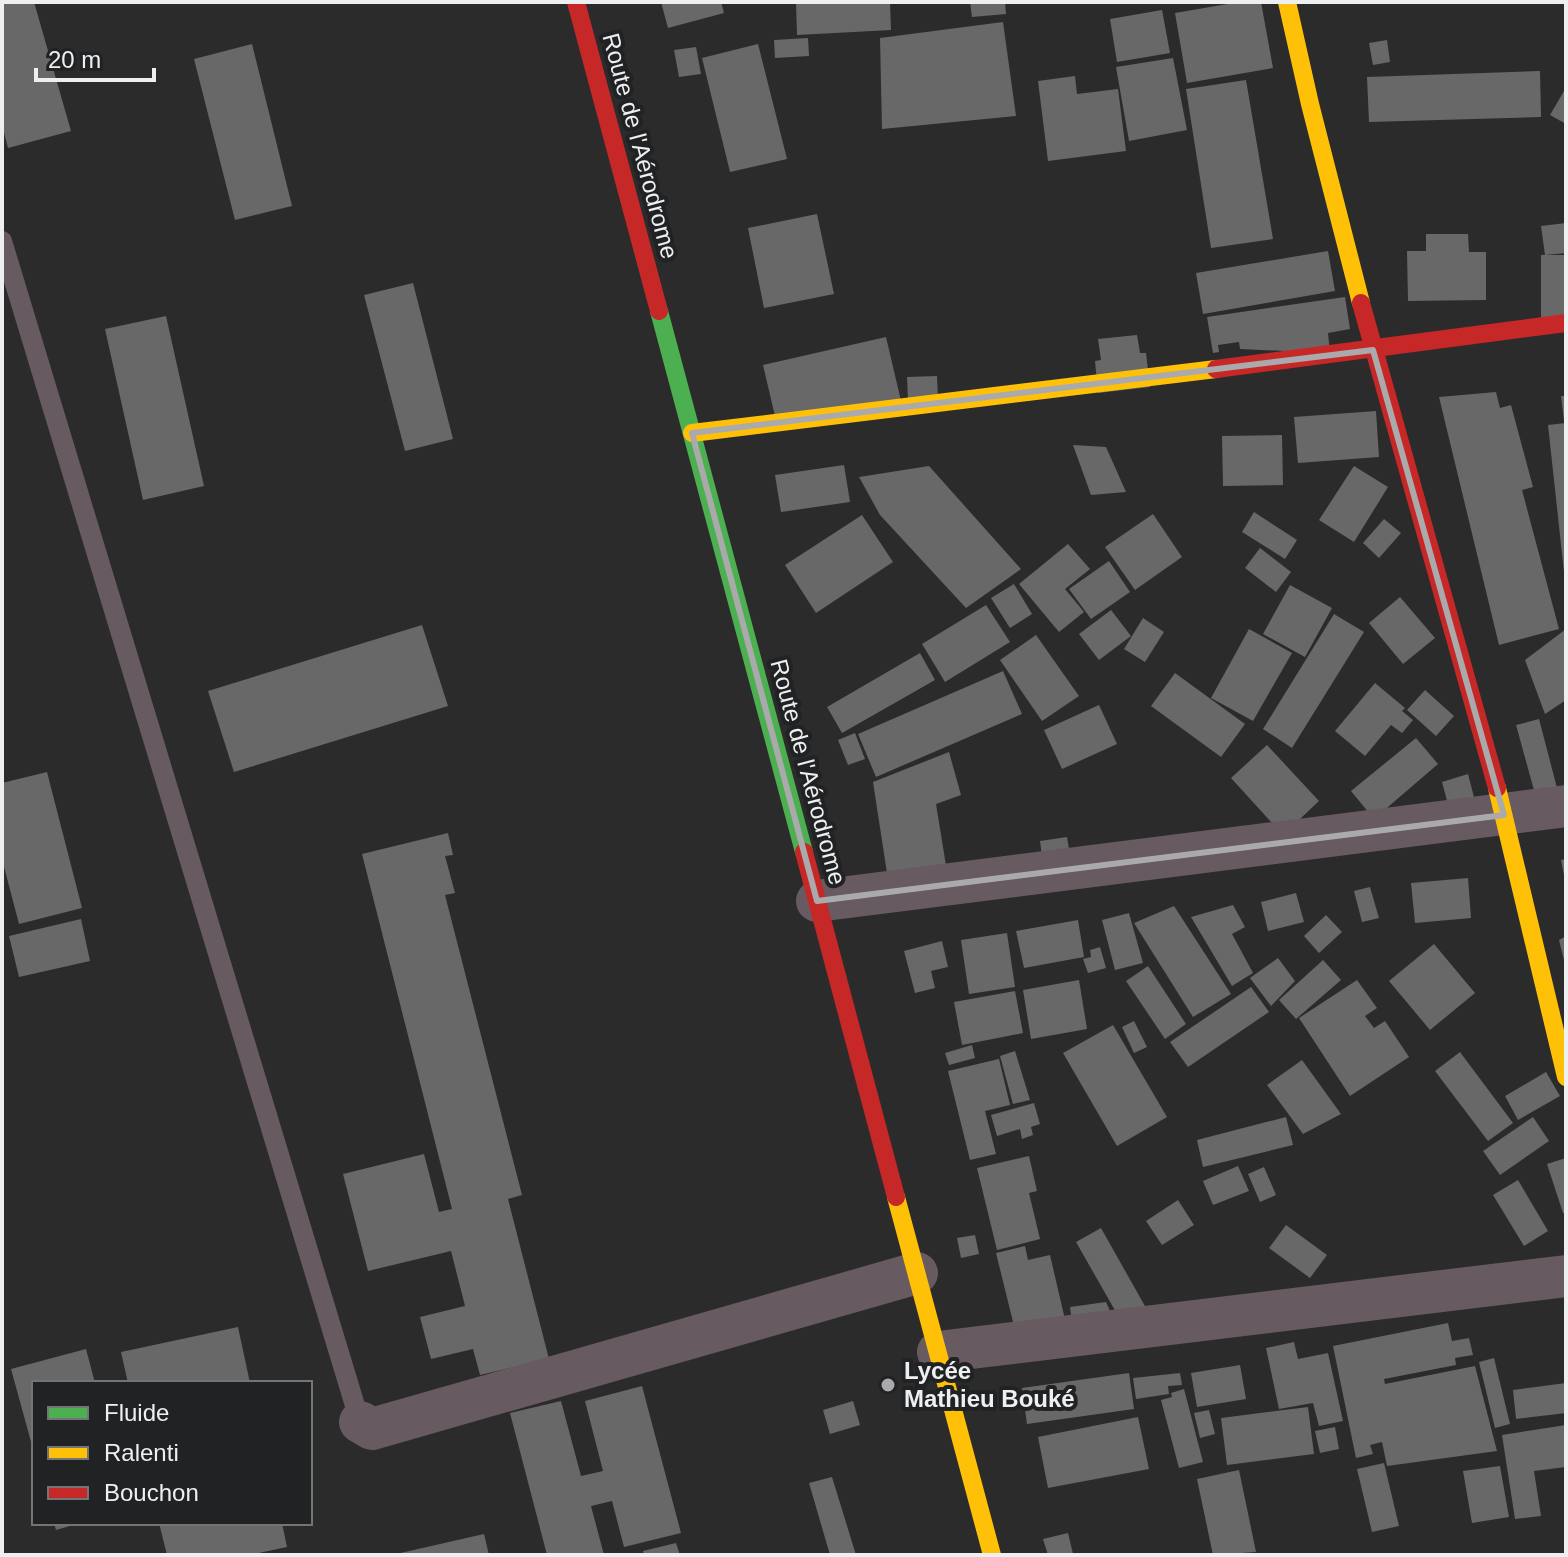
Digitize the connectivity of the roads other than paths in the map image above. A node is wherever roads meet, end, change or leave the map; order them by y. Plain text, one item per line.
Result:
1 (576, 2) edge
2 (1287, 2) edge
3 (2, 241) edge
4 (1566, 323) edge
5 (1373, 350) junction
6 (692, 433) junction
7 (1566, 806) edge
8 (1504, 815) junction
9 (817, 901) junction
10 (1566, 1077) edge
11 (917, 1273) junction
12 (1566, 1276) edge
13 (938, 1352) junction
14 (360, 1422) joint
15 (992, 1555) edge

1 - 6 street, Route de l'Aérodrome
2 - 5 street
3 - 14 lane
4 - 5 street
5 - 6 street
5 - 8 street
6 - 9 street, Route de l'Aérodrome
7 - 8 street
8 - 9 street
8 - 10 street
9 - 11 street, Route de l'Aérodrome
11 - 13 street, Route de l'Aérodrome
11 - 14 street
12 - 13 street
13 - 15 street, Route de l'Aérodrome

